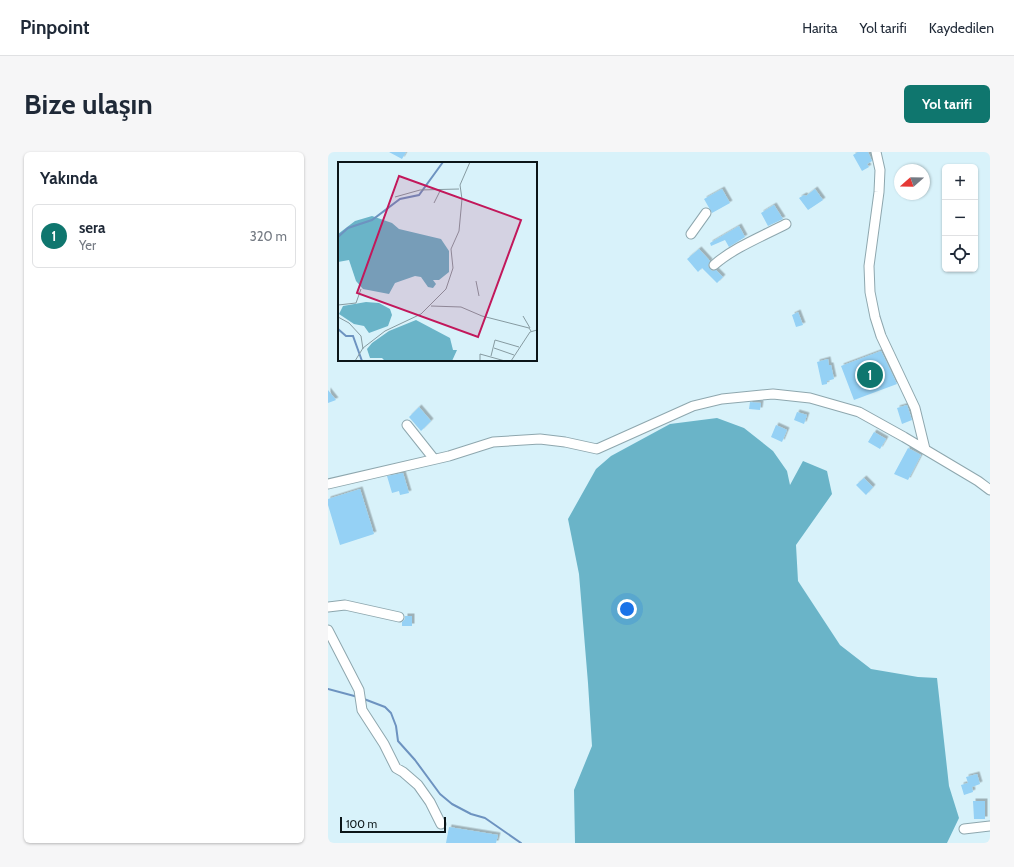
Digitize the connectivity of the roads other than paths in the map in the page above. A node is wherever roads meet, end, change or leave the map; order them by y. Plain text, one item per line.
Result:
1 (876, 152) edge
2 (706, 213) dead end
3 (786, 224) dead end
4 (691, 234) dead end
5 (714, 265) dead end
6 (407, 425) dead end
7 (925, 449) junction
8 (434, 459) junction
9 (328, 484) edge
10 (990, 490) edge
11 (328, 607) edge
12 (399, 617) dead end
13 (328, 630) edge
14 (441, 824) dead end
15 (990, 826) edge
16 (964, 829) dead end

1 - 7 street
2 - 4 street
3 - 5 street
6 - 8 street
7 - 8 street
7 - 10 street
8 - 9 street
11 - 12 street
13 - 14 street
15 - 16 street

